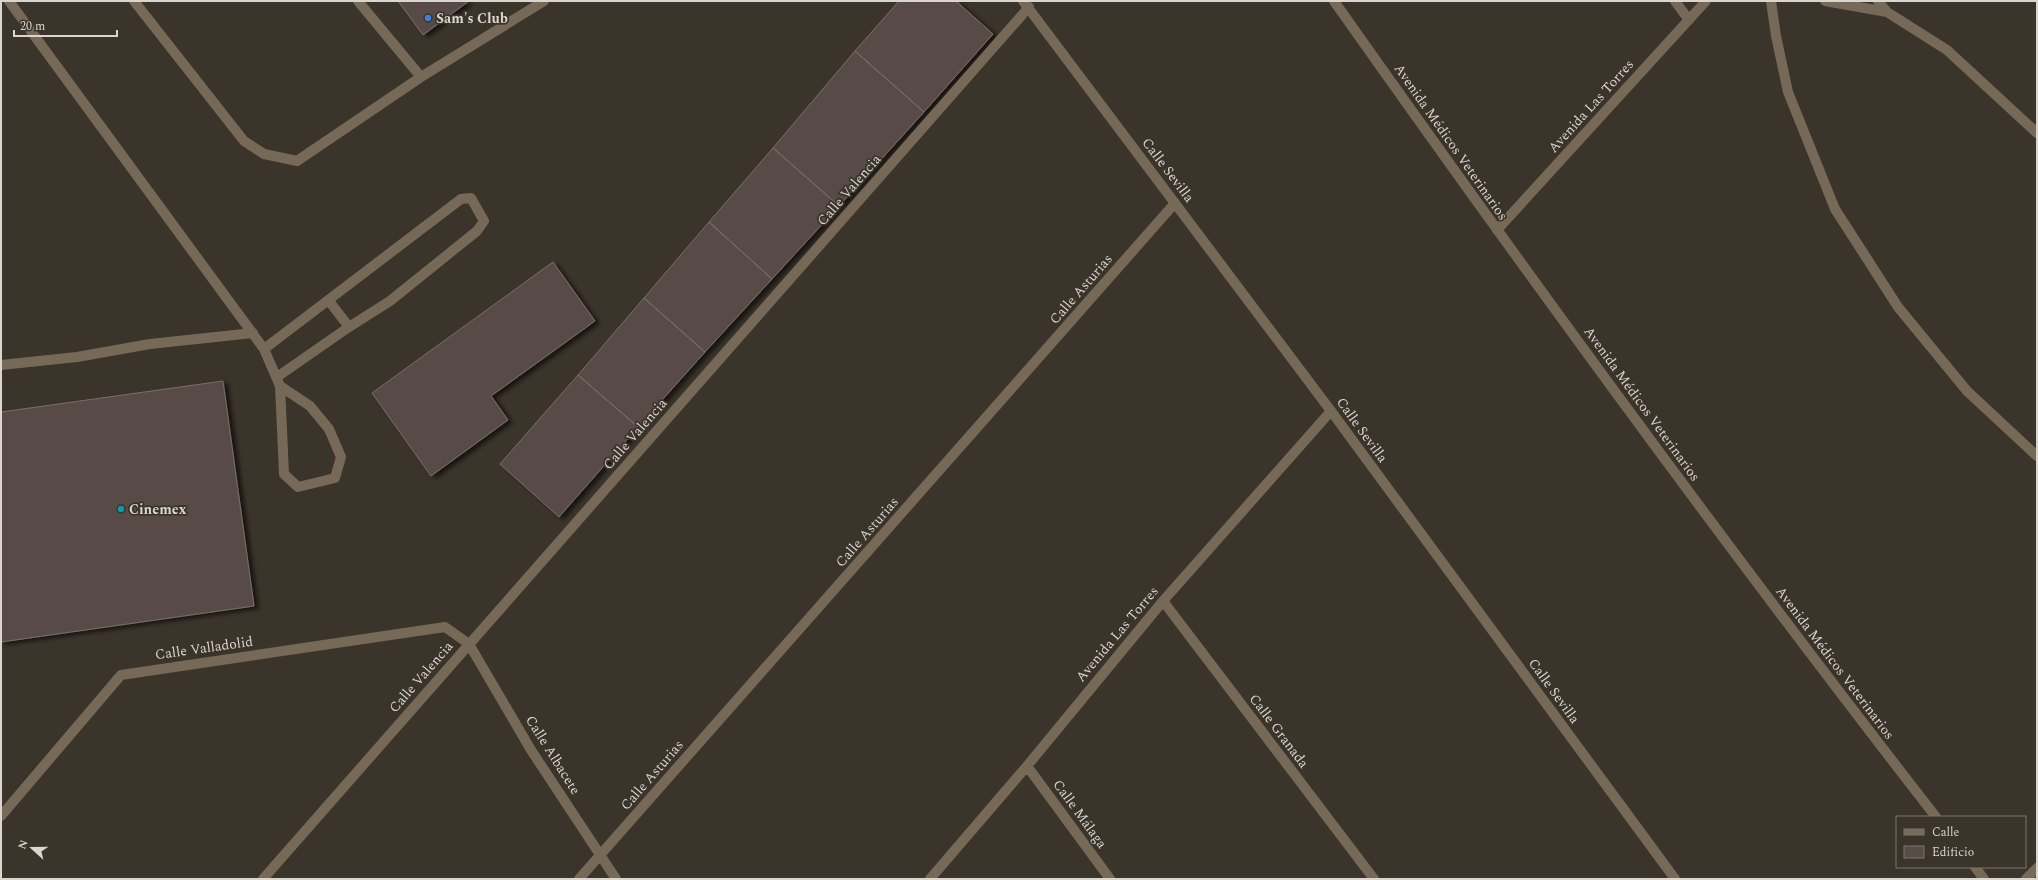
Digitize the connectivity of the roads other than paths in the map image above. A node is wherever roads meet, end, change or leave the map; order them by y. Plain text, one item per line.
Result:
1 (9, 1) edge
2 (134, 1) edge
3 (358, 1) edge
4 (544, 1) edge
5 (1334, 1) edge
6 (1675, 1) edge
7 (1706, 1) edge
8 (1771, 1) edge
9 (1825, 1) edge
10 (1878, 1) edge
11 (1026, 4) edge
12 (1887, 12) junction
13 (1689, 20) junction
14 (421, 77) junction
15 (2037, 133) edge
16 (1175, 203) junction
17 (1497, 230) junction
18 (329, 301) junction
19 (349, 327) junction
20 (253, 333) junction
21 (264, 349) junction
22 (1, 365) edge
23 (279, 382) junction
24 (1331, 412) junction
25 (2037, 456) edge
26 (1163, 600) junction
27 (469, 644) junction
28 (1027, 766) junction
29 (1, 816) edge
30 (1935, 816) edge
31 (600, 855) junction
32 (1976, 868) edge
33 (2037, 868) edge
34 (263, 879) edge
35 (579, 879) edge
36 (616, 879) edge
37 (930, 879) edge
38 (1110, 879) edge
39 (1374, 879) edge
40 (1674, 879) edge
41 (1984, 879) edge
42 (2026, 879) edge

1 - 20 street
2 - 14 street
3 - 14 street
4 - 14 street
5 - 17 street, Avenida Médicos Veterinarios
6 - 13 street
7 - 13 street, Avenida Las Torres
8 - 25 street
9 - 12 street
10 - 12 street
11 - 16 street, Calle Sevilla
11 - 27 street, Calle Valencia
12 - 15 street
13 - 17 street, Avenida Las Torres
16 - 24 street, Calle Sevilla
16 - 31 street, Calle Asturias
17 - 30 street, Avenida Médicos Veterinarios
18 - 19 street
18 - 19 street
18 - 21 street
19 - 23 street
20 - 21 street
20 - 22 street
21 - 23 street
23 - 23 street
24 - 26 street, Avenida Las Torres
24 - 40 street, Calle Sevilla
26 - 28 street, Avenida Las Torres
26 - 39 street, Calle Granada
27 - 29 street, Calle Valladolid
27 - 31 street, Calle Albacete
27 - 34 street, Calle Valencia
28 - 37 street, Avenida Las Torres
28 - 38 street, Calle Málaga
31 - 35 street, Calle Asturias
31 - 36 street, Calle Albacete
32 - 41 street
33 - 42 street

